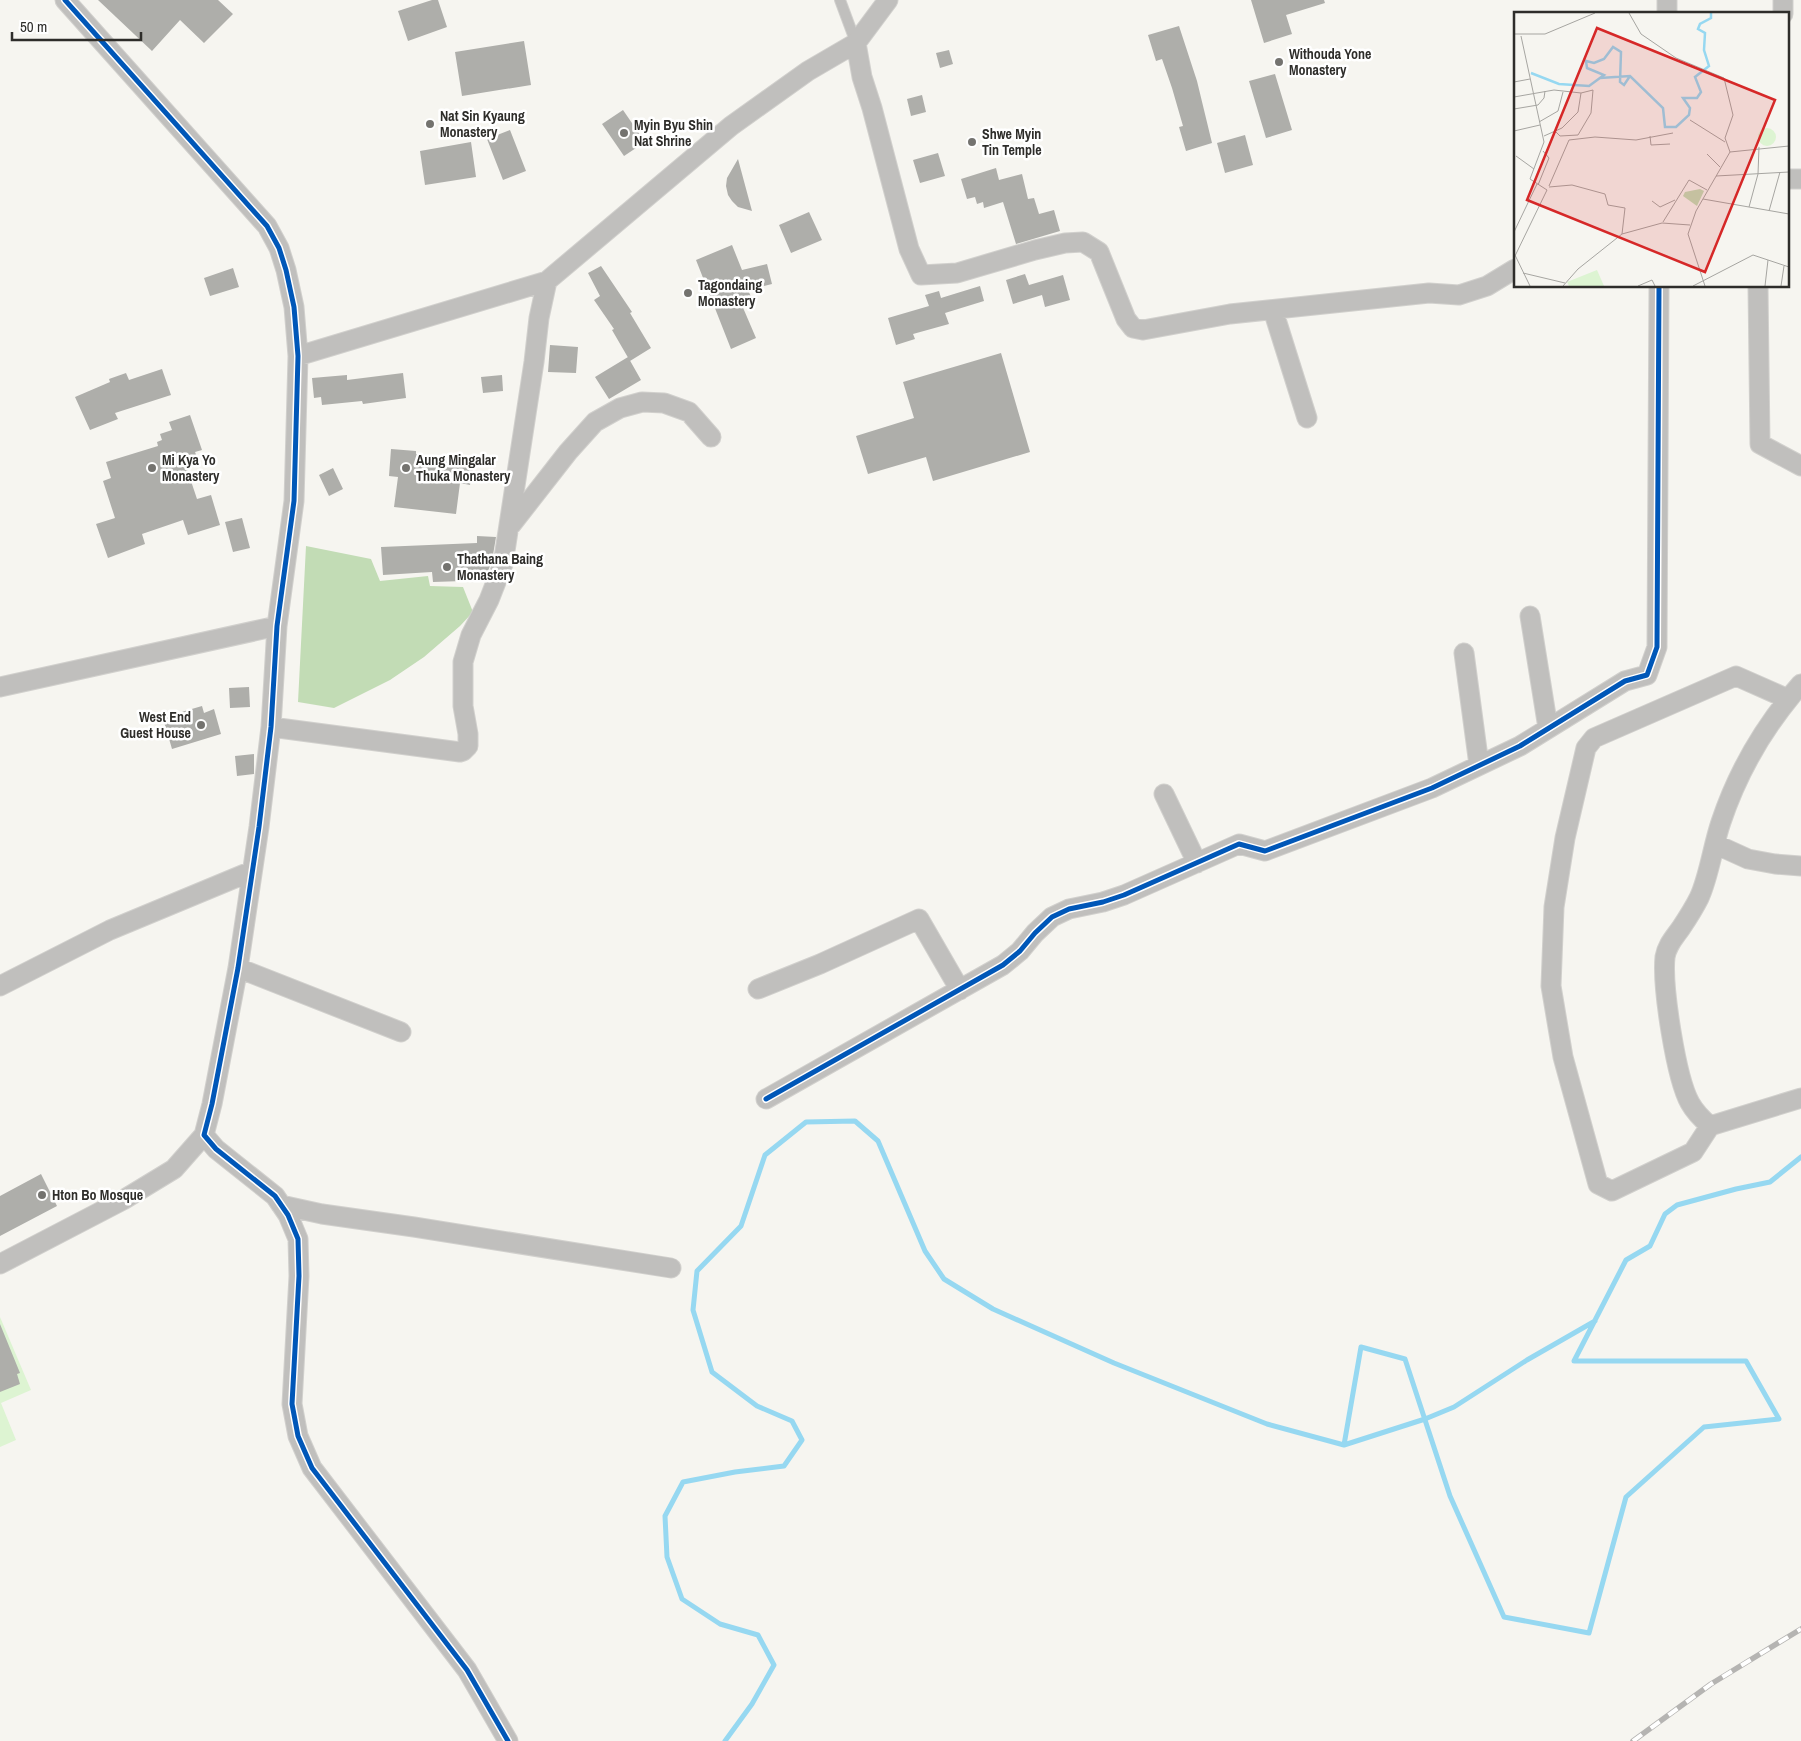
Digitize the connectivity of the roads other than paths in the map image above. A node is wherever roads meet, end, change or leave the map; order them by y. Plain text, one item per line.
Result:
1 (65, 0) edge
2 (840, 0) edge
3 (888, 0) edge
4 (856, 43) junction
5 (1788, 179) edge
6 (1801, 179) edge
7 (1514, 270) edge
8 (547, 281) junction
9 (1659, 288) edge
10 (1758, 288) edge
11 (1273, 310) junction
12 (298, 356) junction
13 (1307, 418) dead end
14 (711, 437) dead end
15 (1801, 466) edge
16 (510, 526) junction
17 (1530, 616) dead end
18 (277, 626) junction
19 (1464, 653) dead end
20 (1801, 684) edge
21 (0, 687) edge
22 (1788, 699) junction
23 (271, 727) junction
24 (1548, 728) junction
25 (1479, 766) junction
26 (1164, 794) dead end
27 (1715, 844) junction
28 (1197, 863) junction
29 (1801, 866) edge
30 (252, 871) junction
31 (238, 968) junction
32 (0, 986) edge
33 (758, 989) dead end
34 (960, 990) junction
35 (402, 1032) dead end
36 (1801, 1098) edge
37 (766, 1099) dead end
38 (1710, 1126) junction
39 (204, 1135) junction
40 (281, 1205) junction
41 (0, 1264) edge
42 (671, 1268) dead end
43 (508, 1741) edge

1 - 12 street
2 - 4 lane
3 - 4 street
4 - 8 street
4 - 11 street
5 - 6 street
7 - 11 street
8 - 12 street
8 - 16 street
9 - 24 street
10 - 15 street
11 - 13 street
12 - 18 street
14 - 16 street
16 - 23 street
17 - 24 street
18 - 21 street
18 - 23 street
19 - 25 street
20 - 22 street
22 - 27 street
22 - 38 street
23 - 30 street
24 - 25 street
25 - 28 street
26 - 28 street
27 - 29 street
27 - 38 street
28 - 34 street
30 - 31 street
30 - 32 street
31 - 35 street
31 - 39 street
33 - 34 street
34 - 37 street
36 - 38 street
39 - 40 street
39 - 41 street
40 - 42 street
40 - 43 street

